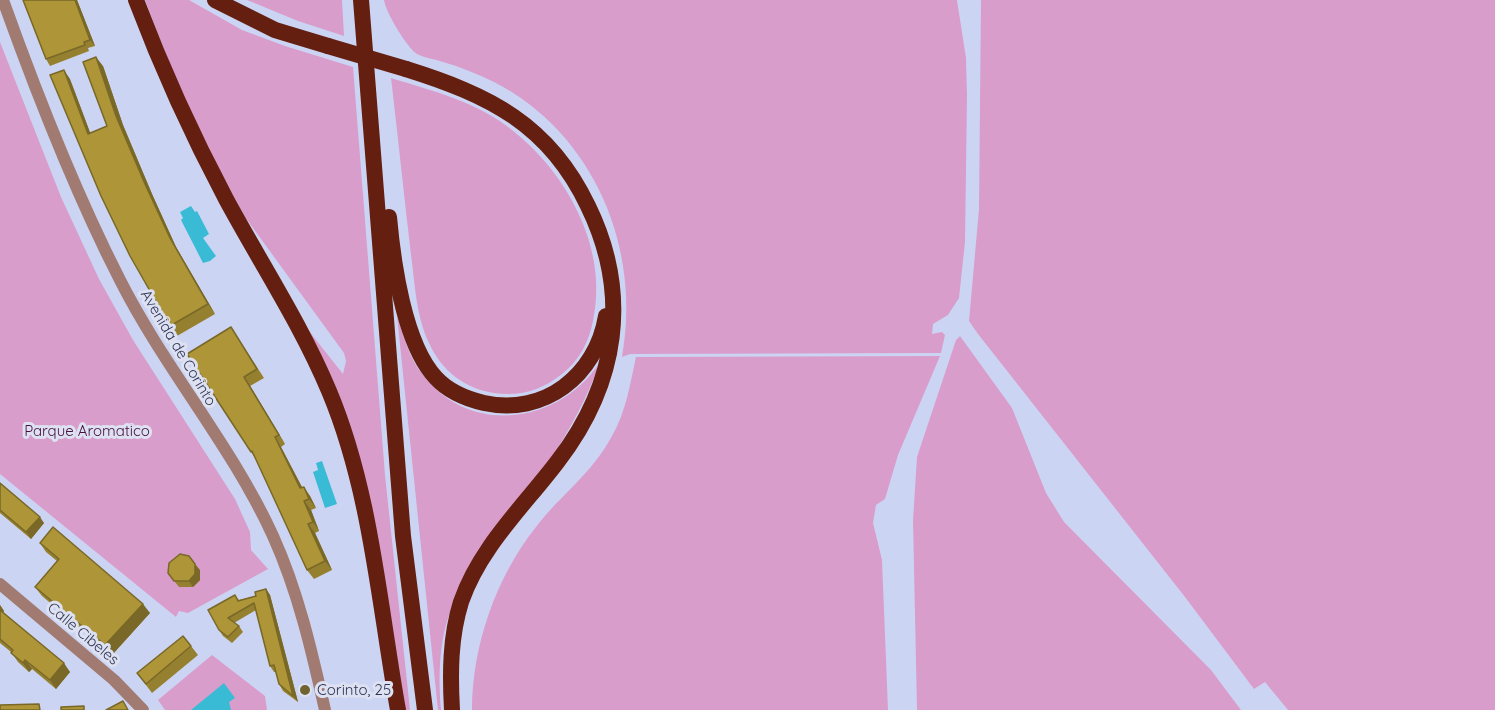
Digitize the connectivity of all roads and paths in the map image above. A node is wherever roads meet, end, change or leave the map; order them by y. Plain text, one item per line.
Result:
1 (3, 0) edge
2 (136, 0) edge
3 (215, 0) edge
4 (361, 0) edge
5 (369, 91) junction
6 (612, 274) junction
7 (0, 584) edge
8 (143, 710) edge
9 (325, 710) edge
10 (398, 710) edge
11 (425, 710) edge
12 (452, 710) edge

1 - 9 street, Avenida de Corinto
2 - 10 highway
3 - 6 highway, bridge
4 - 5 highway
5 - 6 highway
5 - 11 highway
6 - 12 highway
7 - 8 street, Calle Cibeles

